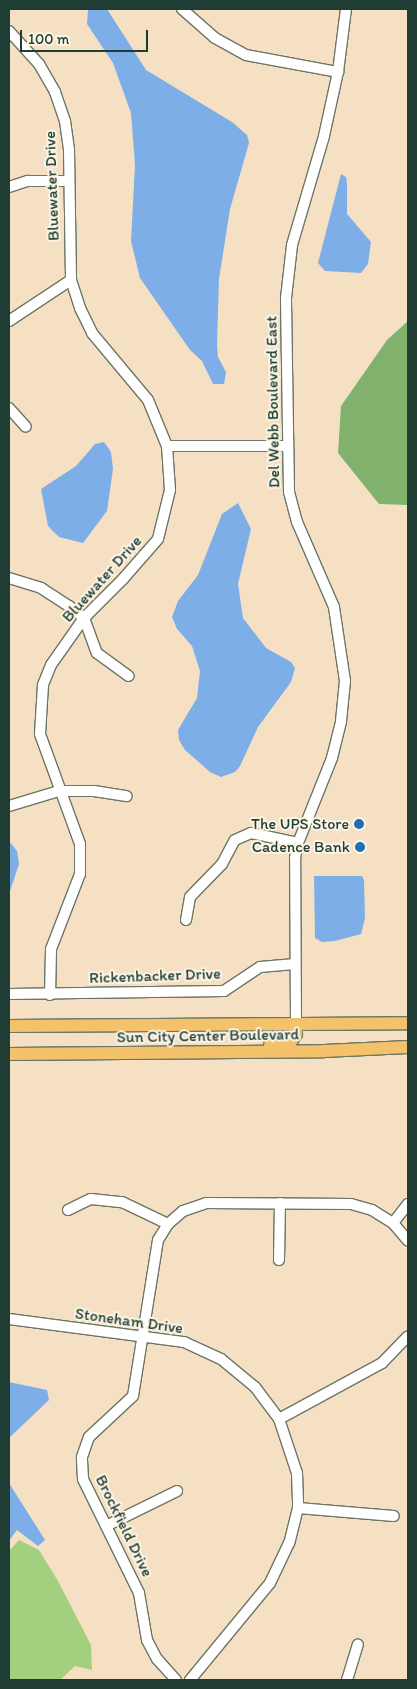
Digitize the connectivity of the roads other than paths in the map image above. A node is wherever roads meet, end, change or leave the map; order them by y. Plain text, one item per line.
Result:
1 (182, 9) edge
2 (346, 9) edge
3 (9, 31) edge
4 (338, 72) junction
5 (69, 181) junction
6 (9, 187) edge
7 (71, 280) junction
8 (9, 321) edge
9 (9, 408) edge
10 (26, 427) dead end
11 (167, 446) junction
12 (287, 446) junction
13 (9, 578) edge
14 (84, 618) junction
15 (130, 676) dead end
16 (59, 791) junction
17 (127, 796) dead end
18 (9, 806) edge
19 (298, 843) junction
20 (186, 920) dead end
21 (295, 964) junction
22 (9, 994) edge
23 (50, 995) junction
24 (408, 1023) edge
25 (296, 1024) junction
26 (9, 1026) edge
27 (408, 1047) edge
28 (149, 1053) junction
29 (9, 1054) edge
30 (280, 1203) junction
31 (408, 1204) edge
32 (68, 1210) dead end
33 (393, 1223) junction
34 (168, 1224) junction
35 (408, 1241) edge
36 (279, 1260) dead end
37 (9, 1319) edge
38 (145, 1337) junction
39 (407, 1339) edge
40 (279, 1419) junction
41 (177, 1491) dead end
42 (298, 1508) junction
43 (394, 1516) dead end
44 (108, 1525) junction
45 (358, 1645) dead end
46 (176, 1680) edge
47 (190, 1680) edge
48 (346, 1680) edge

1 - 4 street
2 - 4 street, Del Webb Boulevard East
3 - 5 street, Bluewater Drive
4 - 12 street, Del Webb Boulevard East
5 - 6 street
5 - 7 street, Bluewater Drive
7 - 8 street
7 - 11 street, Bluewater Drive
9 - 10 street
11 - 12 street
11 - 14 street, Bluewater Drive
12 - 19 street, Del Webb Boulevard East
13 - 14 street
14 - 15 street
14 - 16 street, Bluewater Drive
16 - 17 street
16 - 18 street
16 - 23 street, Bluewater Drive
19 - 20 street
19 - 21 street, Del Webb Boulevard East
21 - 23 street, Rickenbacker Drive
21 - 25 street, Del Webb Boulevard East
22 - 23 street, Rickenbacker Drive
24 - 25 main road, Sun City Center Boulevard
25 - 26 main road, Sun City Center Boulevard
25 - 28 main road
27 - 28 main road, Sun City Center Boulevard
28 - 29 main road, Sun City Center Boulevard
30 - 33 street
30 - 34 street
30 - 36 street
31 - 33 street
32 - 34 street
33 - 35 street
34 - 38 street, Brockfield Drive
37 - 38 street, Stoneham Drive
38 - 40 street, Stoneham Drive
38 - 44 street, Brockfield Drive
39 - 40 street
40 - 42 street, Stoneham Drive
41 - 44 street
42 - 43 street
42 - 47 street, Stoneham Drive
44 - 46 street, Brockfield Drive
45 - 48 street

